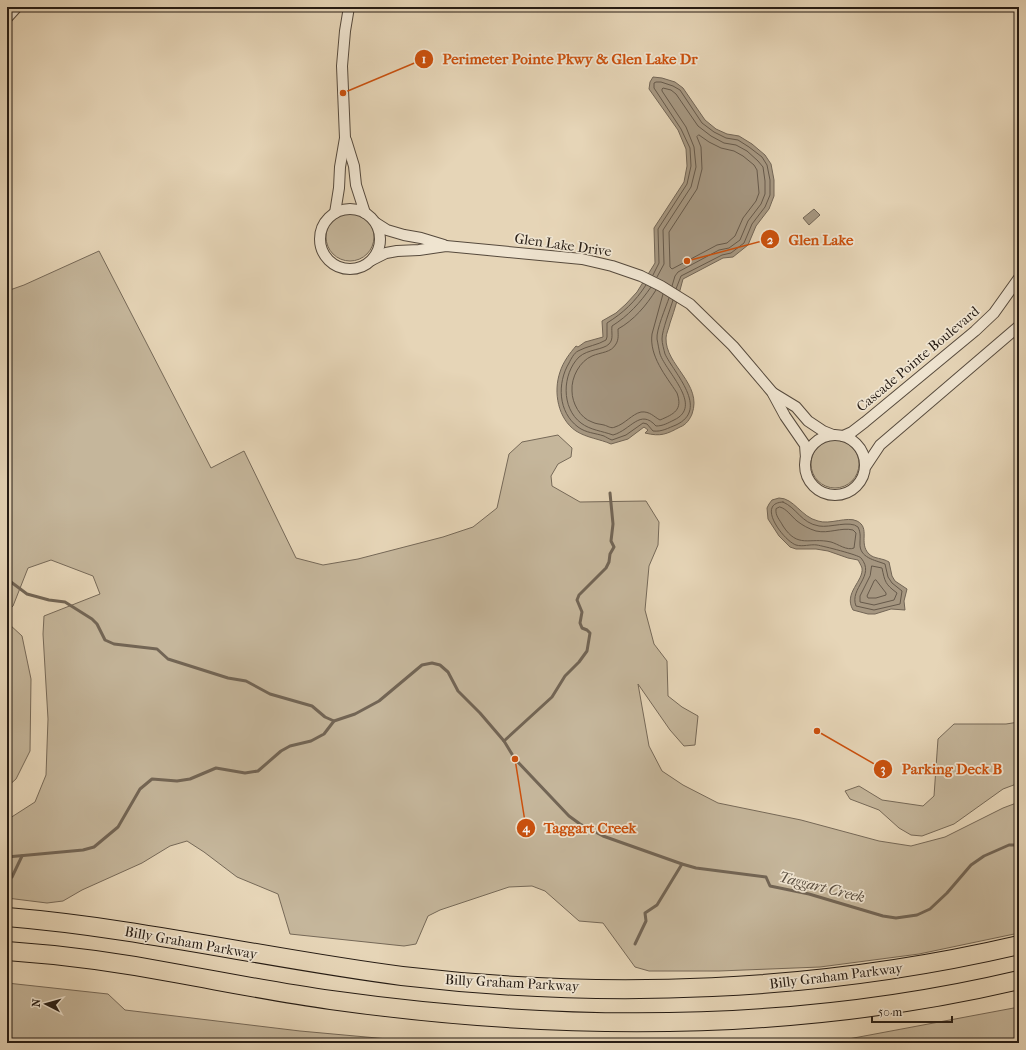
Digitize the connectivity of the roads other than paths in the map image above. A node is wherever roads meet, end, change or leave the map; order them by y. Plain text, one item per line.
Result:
1 (18, 7) edge
2 (349, 7) edge
3 (7, 18) edge
4 (345, 138) junction
5 (335, 213) junction
6 (365, 213) junction
7 (376, 223) junction
8 (446, 246) junction
9 (372, 260) junction
10 (1019, 278) edge
11 (1019, 326) edge
12 (772, 392) junction
13 (838, 436) junction
14 (806, 458) junction
15 (866, 466) junction
16 (7, 917) edge
17 (1019, 945) edge
18 (7, 951) edge
19 (1019, 980) edge

1 - 3 street
2 - 4 street
4 - 5 street
4 - 6 street
5 - 6 street
5 - 9 street
6 - 7 street
7 - 8 street, Glen Lake Drive
7 - 9 street
8 - 9 street, Glen Lake Drive
8 - 12 street, Glen Lake Drive
10 - 13 street, Cascade Pointe Boulevard
11 - 15 street
12 - 13 street, Glen Lake Drive
12 - 14 street, Glen Lake Drive
13 - 14 street
13 - 15 street
14 - 15 street
16 - 17 highway, Billy Graham Parkway
18 - 19 highway

